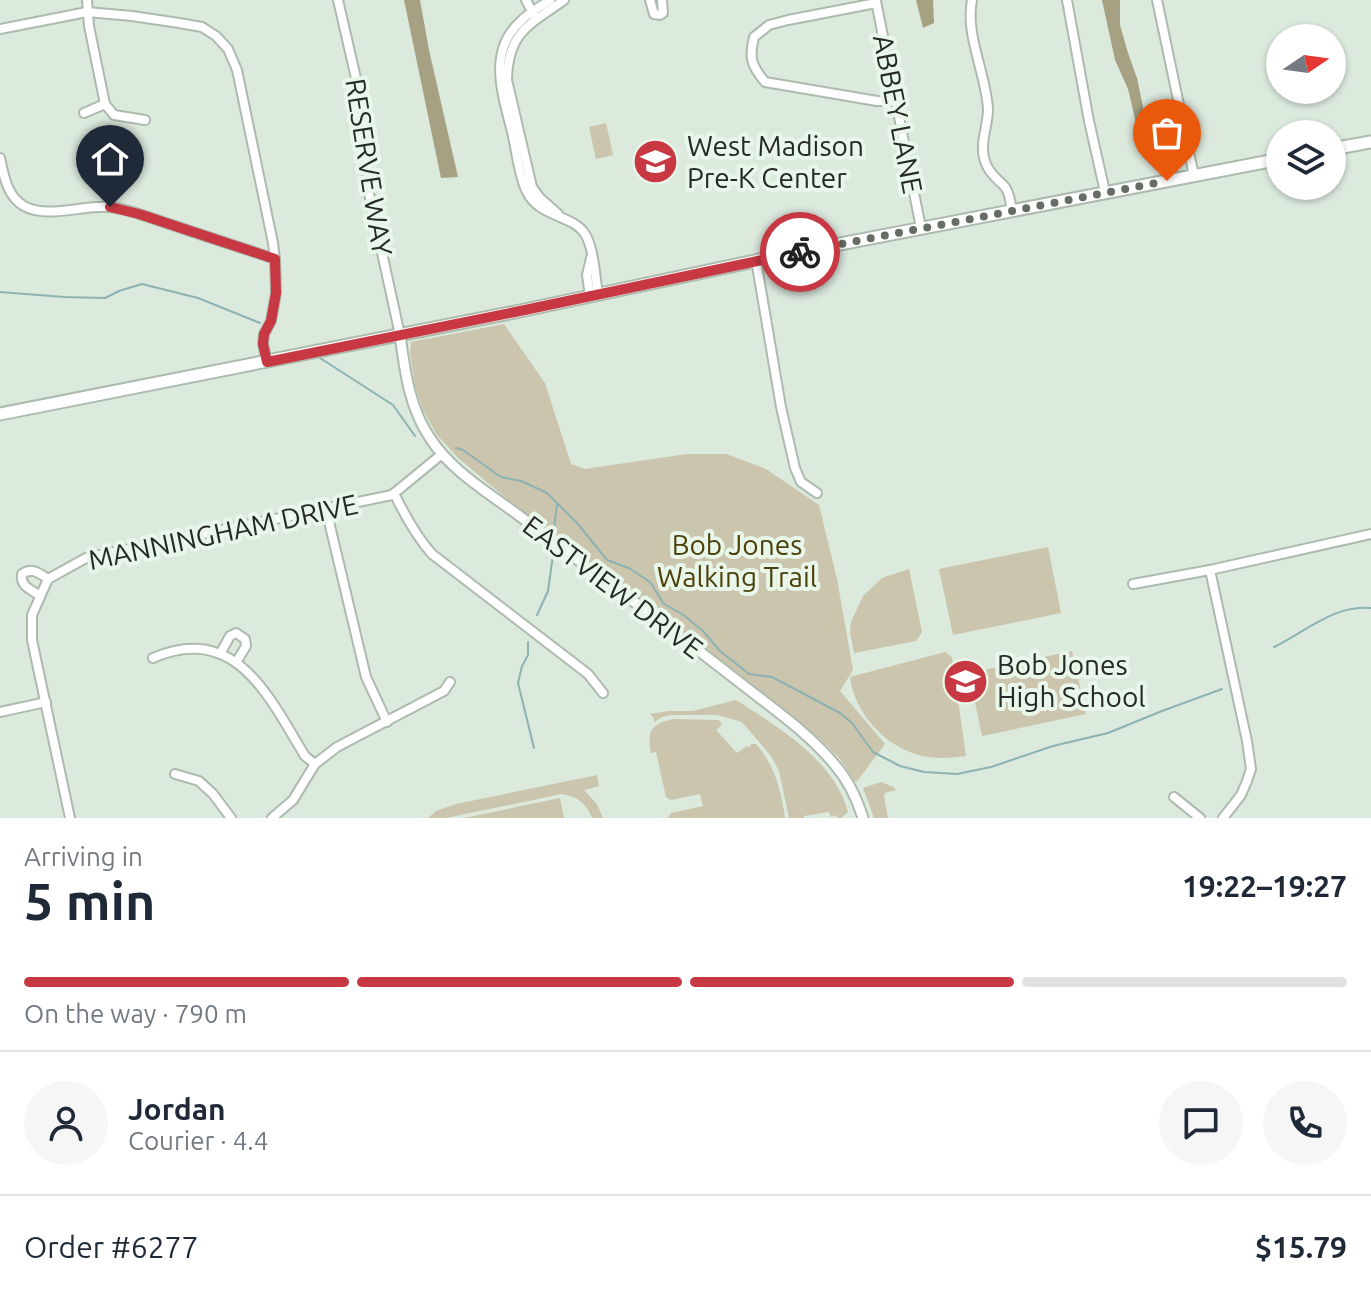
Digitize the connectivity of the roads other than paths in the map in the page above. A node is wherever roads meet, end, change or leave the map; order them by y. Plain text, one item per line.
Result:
1 (87, 0) edge
2 (338, 0) edge
3 (526, 0) edge
4 (550, 0) edge
5 (564, 0) edge
6 (650, 0) edge
7 (662, 0) edge
8 (972, 0) edge
9 (1067, 0) edge
10 (1157, 0) edge
11 (876, 2) edge
12 (87, 12) junction
13 (534, 16) junction
14 (0, 29) edge
15 (896, 101) junction
16 (105, 104) junction
17 (84, 113) dead end
18 (145, 120) dead end
19 (1371, 142) edge
20 (1346, 146) edge
21 (0, 158) edge
22 (1266, 162) edge
23 (1194, 176) junction
24 (1105, 192) junction
25 (1012, 210) junction
26 (921, 228) junction
27 (275, 259) junction
28 (756, 260) junction
29 (594, 295) junction
30 (400, 335) junction
31 (267, 362) junction
32 (0, 414) edge
33 (442, 454) junction
34 (394, 493) junction
35 (817, 493) dead end
36 (326, 509) junction
37 (1371, 534) edge
38 (1210, 570) junction
39 (48, 579) junction
40 (1133, 584) dead end
41 (39, 595) junction
42 (220, 654) junction
43 (153, 658) dead end
44 (237, 661) junction
45 (450, 682) dead end
46 (603, 693) dead end
47 (46, 702) junction
48 (0, 712) edge
49 (387, 722) junction
50 (315, 764) junction
51 (175, 774) dead end
52 (1174, 797) dead end
53 (70, 818) edge
54 (231, 818) edge
55 (272, 818) edge
56 (863, 818) edge
57 (1200, 818) edge
58 (1223, 818) edge

1 - 12 street
2 - 30 street, RESERVE WAY
3 - 13 street
4 - 13 street
5 - 13 street
6 - 7 street
8 - 25 street
9 - 24 street
10 - 23 street
11 - 15 street, ABBEY LANE
11 - 15 street
12 - 14 street
12 - 16 street
12 - 27 street
13 - 29 street
15 - 26 street, ABBEY LANE
16 - 17 street
16 - 18 street
19 - 20 main road
21 - 27 street
22 - 23 main road
23 - 24 main road
24 - 25 main road
25 - 26 main road
26 - 28 main road
27 - 31 street
28 - 29 main road
28 - 35 street
29 - 30 main road
30 - 31 main road
30 - 33 street, EASTVIEW DRIVE
31 - 32 main road
33 - 34 street, MANNINGHAM DRIVE
33 - 56 street, EASTVIEW DRIVE
34 - 36 street, MANNINGHAM DRIVE
34 - 46 street
36 - 39 street, MANNINGHAM DRIVE
36 - 49 street
37 - 38 street
38 - 40 street
38 - 58 street
39 - 41 street
39 - 41 street
41 - 47 street
42 - 43 street
42 - 44 street
42 - 44 street
44 - 50 street
45 - 49 street
47 - 48 street
47 - 53 street
49 - 50 street
50 - 55 street
51 - 54 street
52 - 57 street

